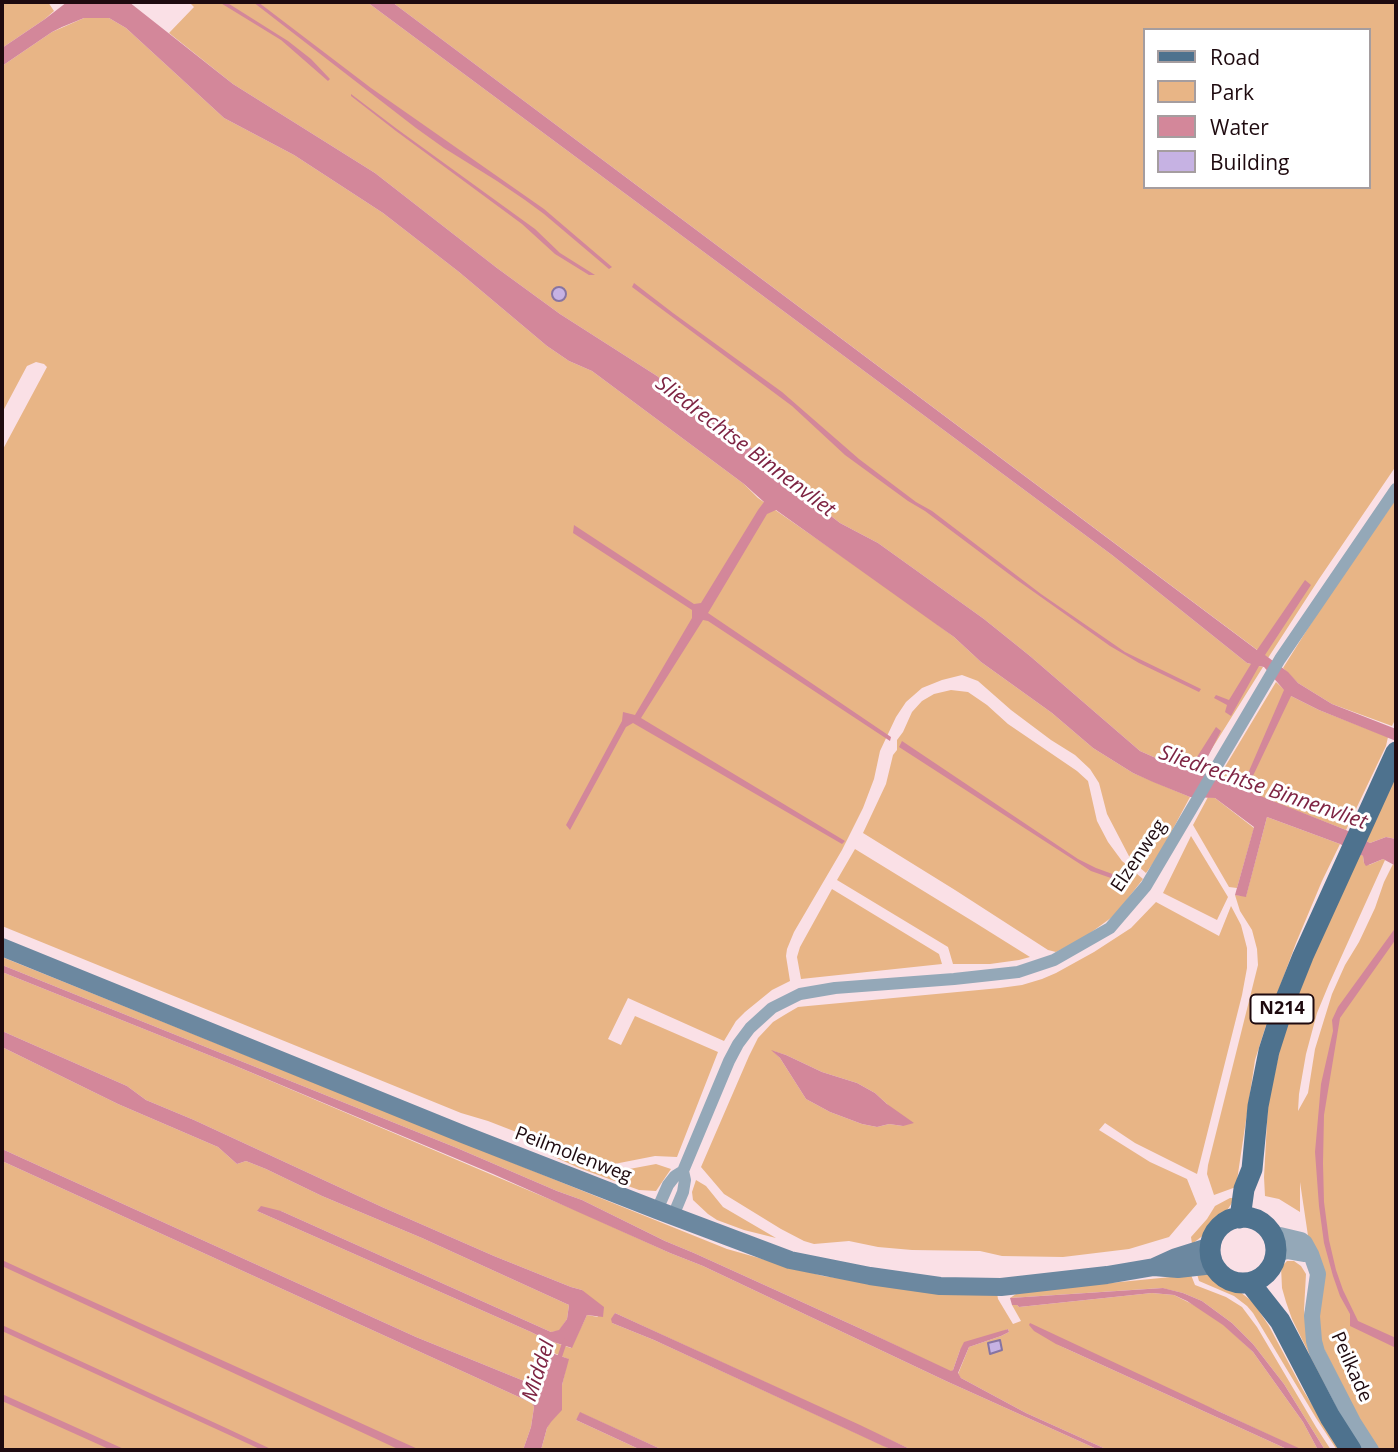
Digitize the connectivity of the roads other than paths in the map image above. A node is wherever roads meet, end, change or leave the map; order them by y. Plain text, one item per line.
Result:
1 (1396, 489) edge
2 (1396, 752) edge
3 (2, 947) edge
4 (665, 1213) junction
5 (1248, 1219) junction
6 (1275, 1244) junction
7 (1212, 1255) junction
8 (1257, 1279) junction
9 (1351, 1450) edge
10 (1371, 1450) edge

1 - 4 street, Elzenweg
2 - 5 main road, N214
3 - 4 main road, Peilmolenweg
4 - 7 main road, Peilmolenweg
5 - 6 main road
5 - 7 main road
6 - 8 main road
6 - 10 street, Peilkade
7 - 8 main road
8 - 9 main road

